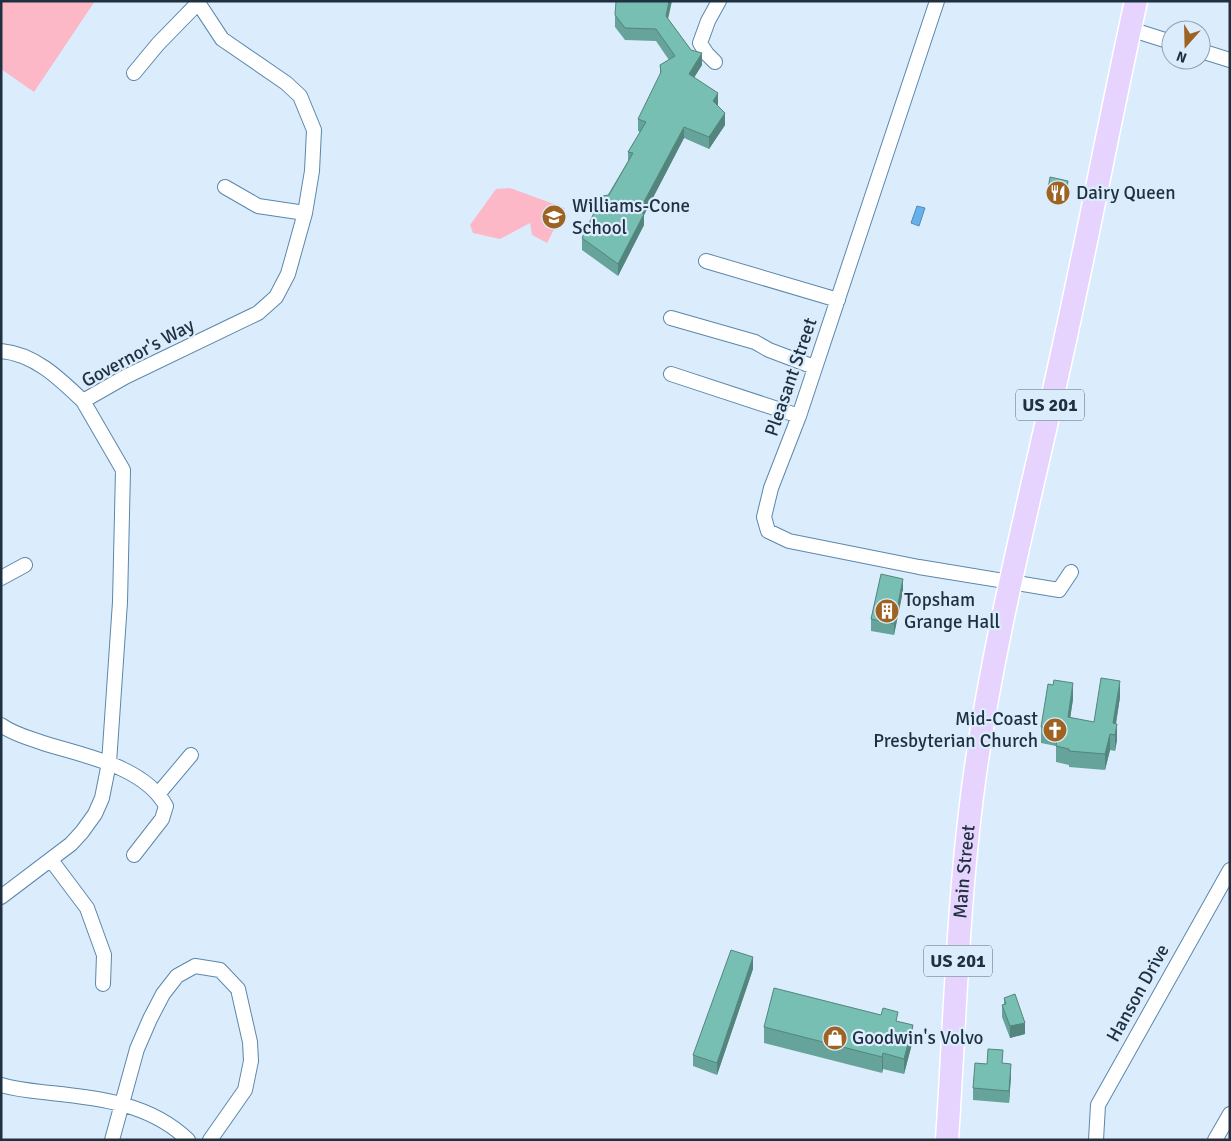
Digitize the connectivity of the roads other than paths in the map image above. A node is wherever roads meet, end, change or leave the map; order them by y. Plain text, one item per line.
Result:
1 (719, 1) edge
2 (938, 1) edge
3 (1136, 1) edge
4 (197, 2) edge
5 (1130, 29) junction
6 (1161, 39) edge
7 (1211, 54) edge
8 (1230, 60) edge
9 (715, 62) dead end
10 (134, 73) dead end
11 (225, 187) dead end
12 (305, 213) junction
13 (706, 261) dead end
14 (838, 300) junction
15 (670, 318) dead end
16 (1, 351) edge
17 (814, 368) junction
18 (671, 374) dead end
19 (83, 401) junction
20 (799, 416) junction
21 (25, 565) dead end
22 (1071, 572) dead end
23 (1, 578) edge
24 (1009, 582) junction
25 (1, 725) edge
26 (191, 755) dead end
27 (109, 763) junction
28 (159, 793) junction
29 (134, 855) dead end
30 (50, 860) junction
31 (1230, 870) edge
32 (1, 898) edge
33 (103, 984) dead end
34 (1, 1085) edge
35 (123, 1104) junction
36 (1230, 1114) edge
37 (112, 1140) edge
38 (188, 1140) edge
39 (210, 1140) edge
40 (947, 1140) edge
41 (1096, 1140) edge
42 (1215, 1140) edge

1 - 9 street
2 - 14 street, Pleasant Street
3 - 5 main road, US 201
4 - 10 street
4 - 12 street, Governor's Way
5 - 6 street
5 - 24 main road, US 201
7 - 8 street
11 - 12 street
12 - 19 street, Governor's Way
13 - 14 street
14 - 17 street, Pleasant Street
15 - 17 street
16 - 19 street
17 - 20 street, Pleasant Street
18 - 20 street
19 - 27 street, Governor's Way
20 - 24 street, Pleasant Street
21 - 23 street
22 - 24 street, Pleasant Street
24 - 40 main road, Main Street / US 201
25 - 27 street
26 - 28 street
27 - 28 street
27 - 30 street, Governor's Way
28 - 29 street
30 - 32 street, Governor's Way
30 - 33 street
31 - 41 street, Hanson Drive
34 - 35 street
35 - 37 street
35 - 38 street
35 - 39 street
36 - 42 street

